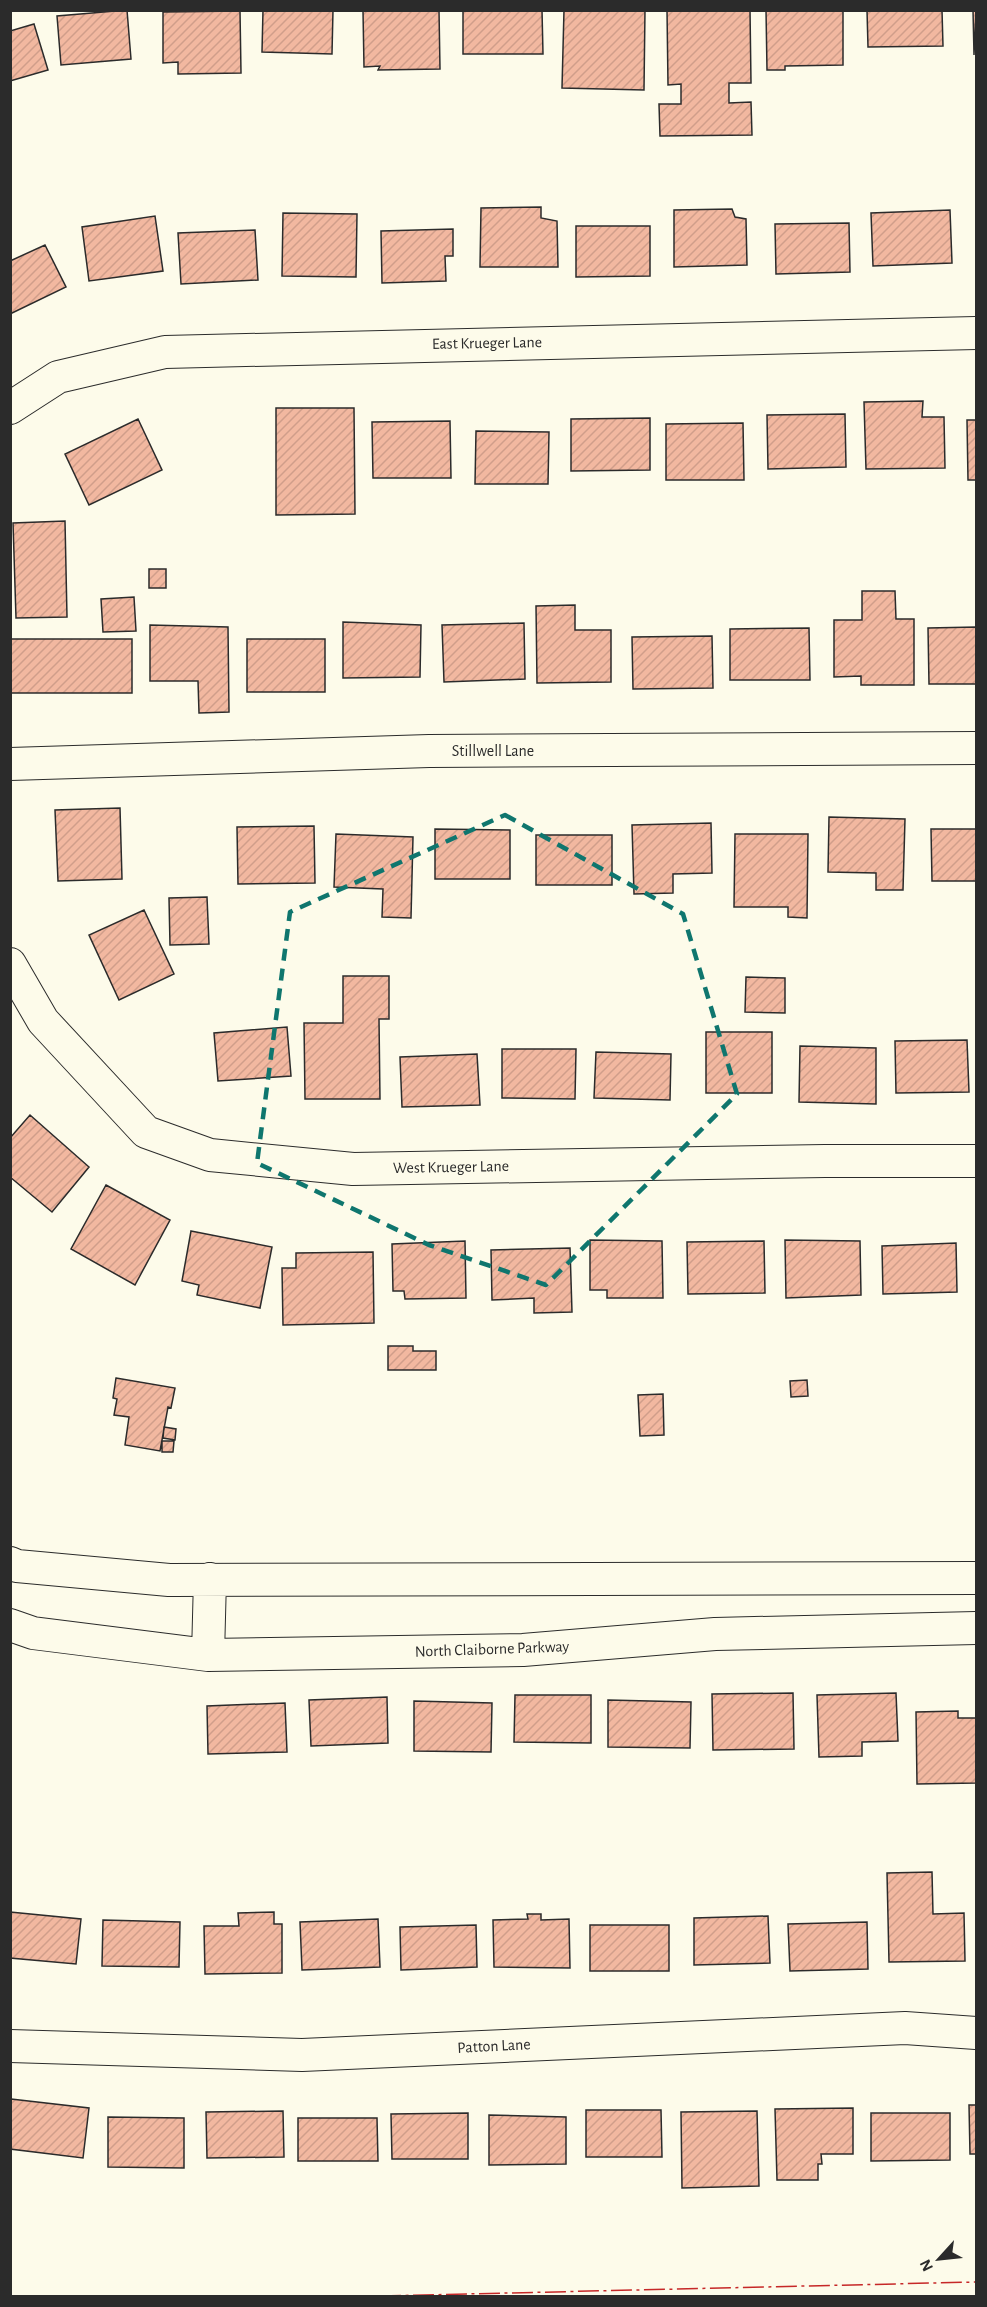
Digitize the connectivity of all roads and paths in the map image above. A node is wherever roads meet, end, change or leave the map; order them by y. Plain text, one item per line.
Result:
1 (976, 333) edge
2 (10, 408) edge
3 (976, 748) edge
4 (10, 764) edge
5 (10, 964) edge
6 (976, 1161) edge
7 (10, 1563) edge
8 (976, 1578) edge
9 (210, 1580) junction
10 (10, 1625) edge
11 (976, 1628) edge
12 (207, 1655) junction
13 (976, 2034) edge
14 (10, 2046) edge

1 - 2 street, East Krueger Lane
3 - 4 street, Stillwell Lane
5 - 6 street, West Krueger Lane
7 - 9 street
8 - 9 street
9 - 12 street
10 - 12 street, North Claiborne Parkway
11 - 12 street, North Claiborne Parkway
13 - 14 street, Patton Lane

